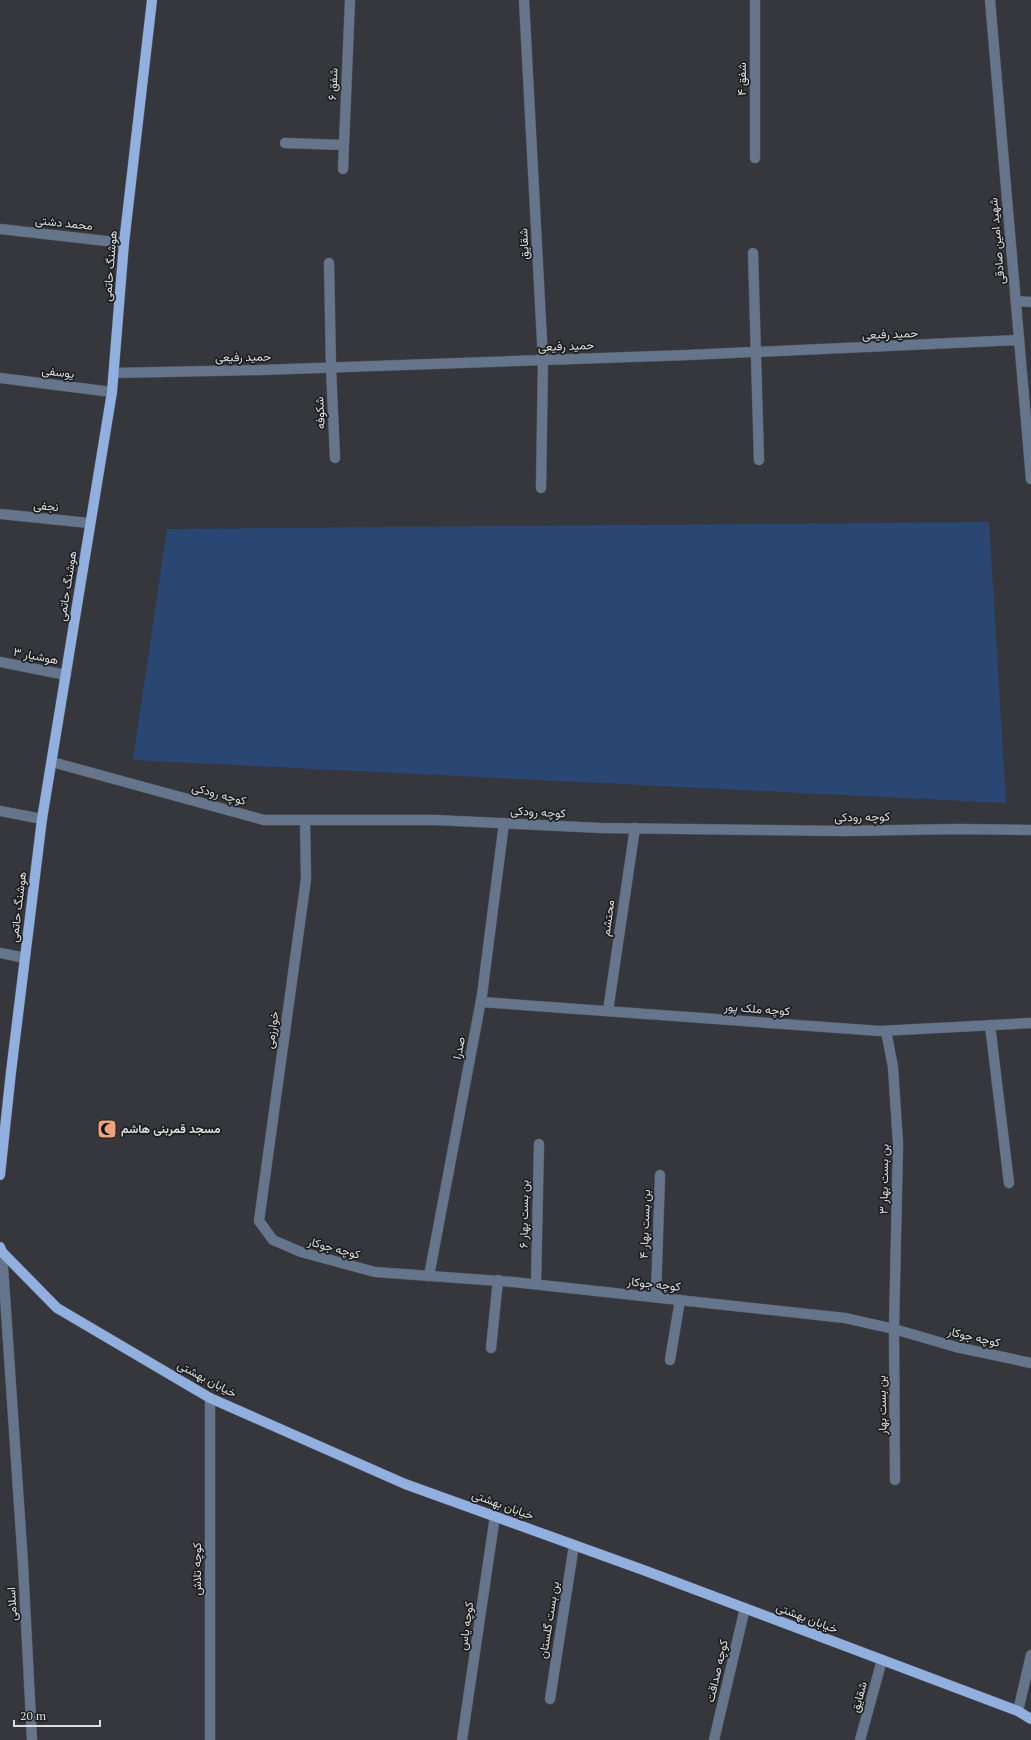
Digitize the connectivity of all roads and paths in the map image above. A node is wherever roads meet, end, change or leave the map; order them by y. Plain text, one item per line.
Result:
1 (152, 0) edge
2 (350, 0) edge
3 (524, 0) edge
4 (755, 0) edge
5 (990, 0) edge
6 (285, 143) dead end
7 (343, 144) junction
8 (755, 158) dead end
9 (343, 169) dead end
10 (0, 229) edge
11 (124, 243) junction
12 (753, 253) dead end
13 (329, 263) dead end
14 (1016, 302) junction
15 (1031, 302) edge
16 (1019, 340) junction
17 (756, 352) junction
18 (543, 360) junction
19 (330, 368) junction
20 (114, 373) junction
21 (0, 378) edge
22 (112, 392) junction
23 (335, 458) dead end
24 (759, 460) dead end
25 (1031, 479) edge
26 (541, 488) dead end
27 (0, 514) edge
28 (90, 523) junction
29 (0, 662) edge
30 (66, 675) junction
31 (52, 762) junction
32 (0, 811) edge
33 (42, 820) junction
34 (305, 820) junction
35 (504, 823) junction
36 (635, 828) junction
37 (1031, 830) edge
38 (0, 952) edge
39 (25, 958) junction
40 (480, 1002) junction
41 (608, 1011) junction
42 (1031, 1023) edge
43 (990, 1025) junction
44 (886, 1031) junction
45 (539, 1144) dead end
46 (0, 1175) edge
47 (660, 1175) dead end
48 (1009, 1182) dead end
49 (273, 1240) joint
50 (1, 1249) edge
51 (430, 1276) junction
52 (498, 1280) junction
53 (536, 1284) junction
54 (656, 1297) junction
55 (680, 1300) junction
56 (894, 1329) junction
57 (491, 1348) dead end
58 (670, 1360) dead end
59 (1031, 1363) edge
60 (210, 1398) junction
61 (895, 1480) dead end
62 (495, 1516) junction
63 (574, 1545) junction
64 (745, 1608) junction
65 (1031, 1655) edge
66 (882, 1660) junction
67 (550, 1698) dead end
68 (1018, 1712) junction
69 (1031, 1719) edge
70 (32, 1740) edge
71 (210, 1740) edge
72 (462, 1740) edge
73 (714, 1740) edge
74 (860, 1740) edge

1 - 11 main road, هوشنگ حاتمی
2 - 7 street, شفق ۶
3 - 18 street, شقایق
4 - 8 street, شفق ۴
5 - 14 street, شهید امین صادقی
6 - 7 street
7 - 9 street, شفق ۶
10 - 11 street, محمد دشتی
11 - 20 main road, هوشنگ حاتمی
12 - 17 street
13 - 19 street, شکوفه
14 - 15 street
14 - 16 street, شهید امین صادقی
16 - 17 street, حمید رفیعی
16 - 25 street, شهید امین صادقی
17 - 18 street, حمید رفیعی
17 - 24 street
18 - 19 street, حمید رفیعی
18 - 26 street, شقایق
19 - 20 street, حمید رفیعی
19 - 23 street, شکوفه
20 - 22 main road, هوشنگ حاتمی
21 - 22 street, یوسفی
22 - 28 main road, هوشنگ حاتمی
27 - 28 street, نجفی
28 - 30 main road, هوشنگ حاتمی
29 - 30 street, هوشیار ۳
30 - 31 main road, هوشنگ حاتمی
31 - 33 main road, هوشنگ حاتمی
31 - 34 street, کوچه رودکی
32 - 33 street
33 - 39 main road, هوشنگ حاتمی
34 - 35 street, کوچه رودکی
34 - 49 street, خوارزمی
35 - 36 street, کوچه رودکی
35 - 40 street, صدرا
36 - 37 street, کوچه رودکی
36 - 41 street, محتشم
38 - 39 street
39 - 46 main road, هوشنگ حاتمی
40 - 41 street, کوچه ملک پور
40 - 51 street, صدرا
41 - 44 street, کوچه ملک پور
42 - 43 street, کوچه ملک پور
43 - 44 street, کوچه ملک پور
43 - 48 street
44 - 56 street, بن بست بهار ۳
45 - 53 street, بن بست بهار ۶
47 - 54 street, بن بست بهار ۴
49 - 51 street, کوچه جوکار
50 - 60 main road, خیابان بهشتی
50 - 70 street, اسلامی
51 - 52 street, کوچه جوکار
52 - 53 street, کوچه جوکار
52 - 57 street
53 - 54 street, کوچه جوکار
54 - 55 street, کوچه جوکار
55 - 56 street, کوچه جوکار
55 - 58 street
56 - 59 street, کوچه جوکار
56 - 61 street, بن بست بهار
60 - 62 main road, خیابان بهشتی
60 - 71 street, کوچه تلاش
62 - 63 main road, خیابان بهشتی
62 - 72 street, کوچه یاس
63 - 64 main road, خیابان بهشتی
63 - 67 street, بن بست گلستان
64 - 66 main road, خیابان بهشتی
64 - 73 street, کوچه صداقت
65 - 68 street
66 - 68 main road, خیابان بهشتی
66 - 74 street, شقایق
68 - 69 main road, خیابان بهشتی

